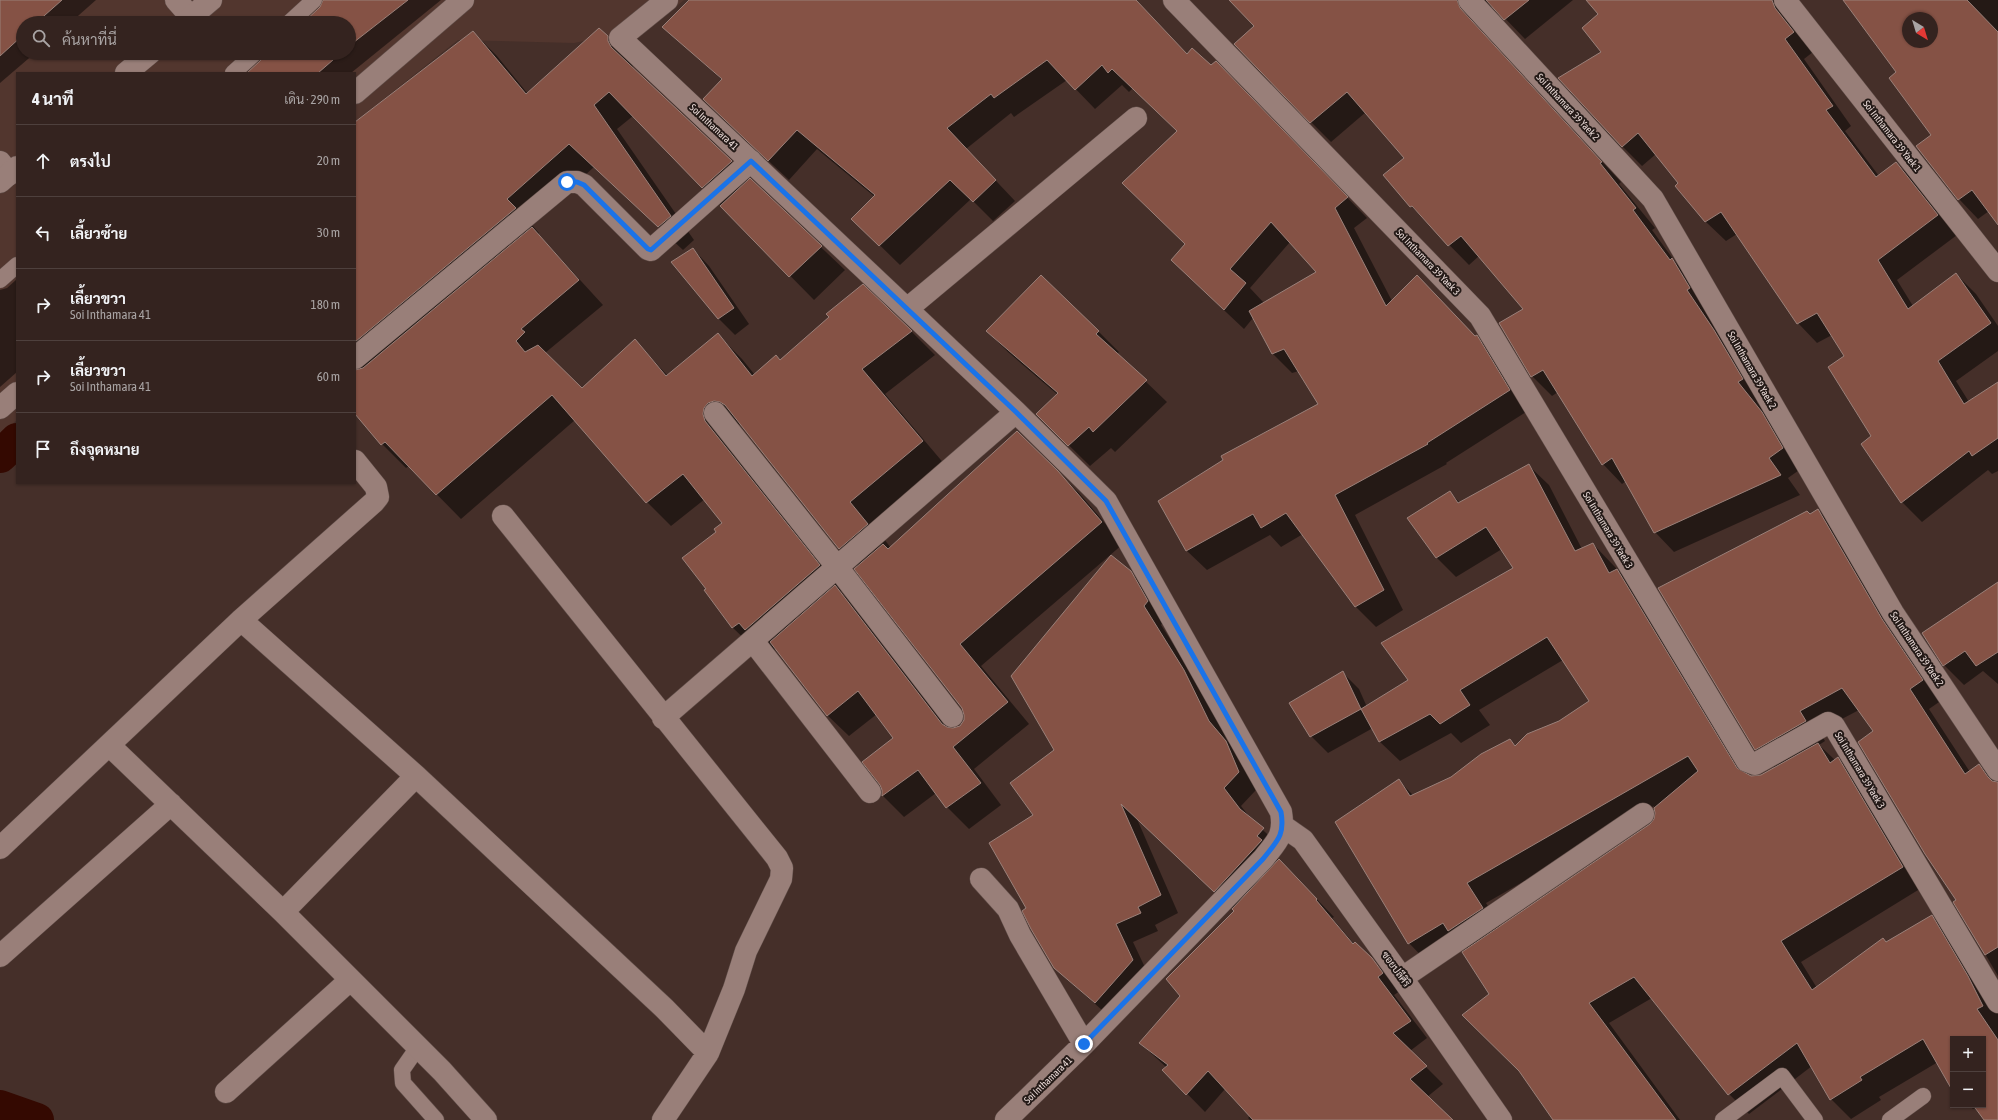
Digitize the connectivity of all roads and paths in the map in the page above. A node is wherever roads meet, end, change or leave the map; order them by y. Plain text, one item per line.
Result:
1 (176, 0) edge
2 (211, 0) edge
3 (314, 0) edge
4 (463, 0) edge
5 (668, 0) edge
6 (1174, 0) edge
7 (1469, 0) edge
8 (1786, 0) edge
9 (186, 16) edge
10 (193, 16) edge
11 (297, 16) edge
12 (142, 60) edge
13 (248, 60) edge
14 (127, 72) edge
15 (234, 72) edge
16 (356, 92) edge
17 (1136, 118) dead end
18 (751, 161) junction
19 (16, 266) edge
20 (1998, 271) edge
21 (0, 280) edge
22 (906, 309) junction
23 (356, 357) edge
24 (16, 394) edge
25 (0, 408) edge
26 (1016, 412) junction
27 (715, 414) dead end
28 (356, 461) edge
29 (503, 516) dead end
30 (838, 568) junction
31 (241, 620) junction
32 (753, 640) junction
33 (952, 716) dead end
34 (664, 718) junction
35 (109, 745) junction
36 (1998, 770) edge
37 (416, 776) junction
38 (870, 792) dead end
39 (171, 804) junction
40 (1643, 814) dead end
41 (1283, 826) junction
42 (0, 848) edge
43 (981, 879) dead end
44 (283, 912) junction
45 (0, 956) edge
46 (1402, 978) junction
47 (350, 981) junction
48 (1998, 1002) edge
49 (1084, 1044) junction
50 (418, 1048) junction
51 (708, 1053) junction
52 (226, 1092) dead end
53 (1923, 1096) dead end
54 (436, 1120) edge
55 (486, 1120) edge
56 (663, 1120) edge
57 (1006, 1120) edge
58 (1501, 1120) edge
59 (1723, 1120) edge
60 (1815, 1120) edge
61 (1890, 1120) edge

1 - 9 street
2 - 10 street
3 - 11 lane
4 - 16 street
5 - 18 street, Soi Inthamara 41
6 - 48 street, Soi Inthamara 39 Yaek 3
7 - 36 street, Soi Inthamara 39 Yaek 2
8 - 20 street, Soi Inthamara 39 Yaek 1
12 - 14 street
13 - 15 lane
17 - 22 street
18 - 22 street, Soi Inthamara 41
18 - 23 street
19 - 21 lane
22 - 26 street, Soi Inthamara 41
24 - 25 street
26 - 30 street
26 - 41 street, Soi Inthamara 41
27 - 30 street
28 - 31 street
29 - 34 street
30 - 32 street
30 - 33 street
31 - 35 street
31 - 37 street
32 - 34 street
32 - 38 street
34 - 51 street
35 - 39 street
35 - 42 street
37 - 44 street
37 - 51 street
39 - 44 street
39 - 45 street
40 - 46 street
41 - 46 street, ซอยปลีศิริ
41 - 49 street, Soi Inthamara 41
43 - 49 street
44 - 47 street
46 - 58 street, ซอยปลีศิริ
47 - 50 street
47 - 52 street
49 - 57 street, Soi Inthamara 41
50 - 54 lane
50 - 55 street
51 - 56 street
53 - 61 lane
59 - 60 lane

